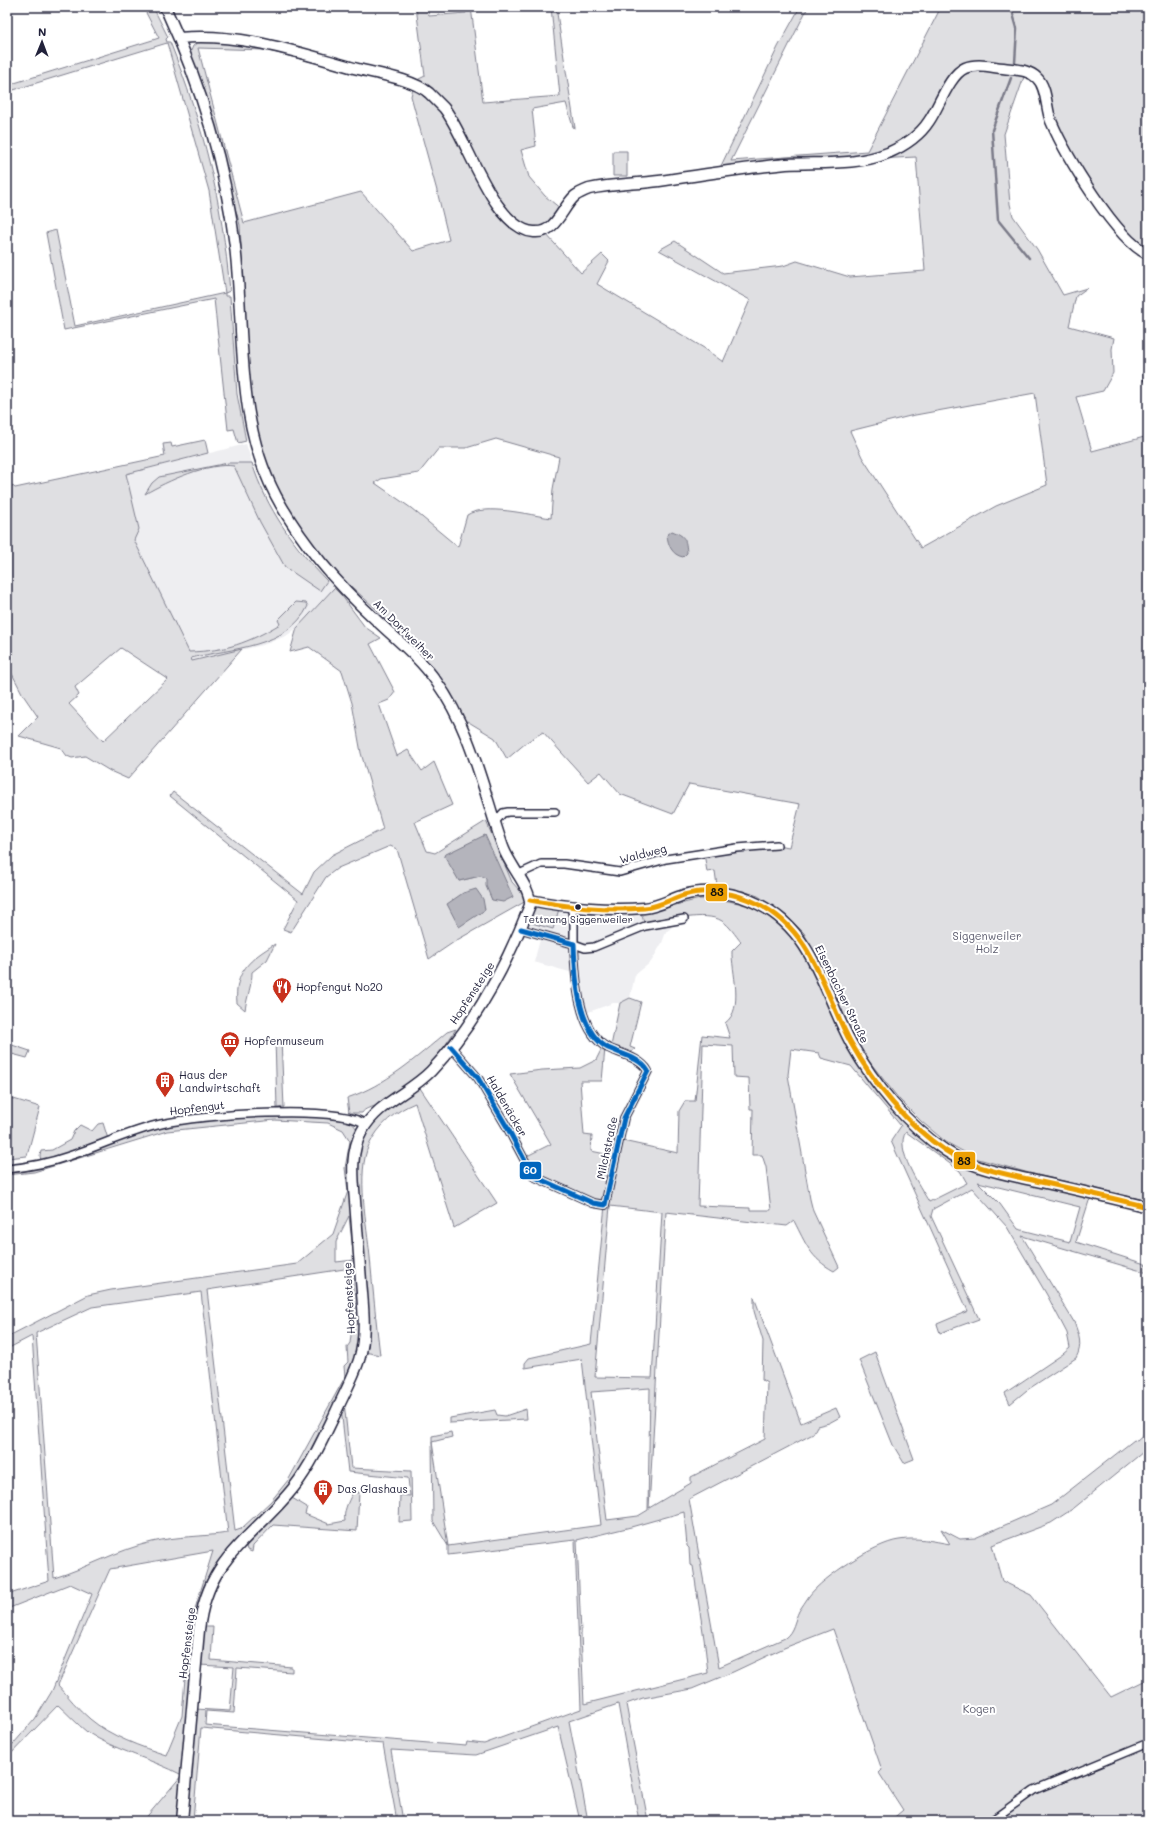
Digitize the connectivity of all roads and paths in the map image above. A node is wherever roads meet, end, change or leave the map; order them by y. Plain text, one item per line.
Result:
1 (165, 7) edge
2 (179, 38) junction
3 (1148, 254) edge
4 (1148, 364) edge
5 (1148, 378) edge
6 (556, 812) dead end
7 (495, 822) junction
8 (777, 845) dead end
9 (517, 875) junction
10 (530, 900) junction
11 (572, 905) junction
12 (684, 919) dead end
13 (520, 929) junction
14 (574, 944) junction
15 (451, 1046) junction
16 (366, 1124) junction
17 (7, 1169) edge
18 (605, 1205) joint
19 (1148, 1207) edge
20 (1148, 1743) edge
21 (182, 1821) edge
22 (991, 1821) edge

1 - 2 street, Am Dorfweiher
2 - 3 street
2 - 7 street, Am Dorfweiher
4 - 5 street
6 - 7 street
7 - 9 street, Am Dorfweiher
8 - 9 street, Waldweg
9 - 10 street, Am Dorfweiher
10 - 11 street, Eisenbacher Straße
10 - 13 street, Hopfensteige
11 - 14 street
11 - 19 street, Eisenbacher Straße
12 - 14 street
13 - 14 street
13 - 15 street, Hopfensteige
14 - 18 street, Milchstraße
15 - 16 street, Hopfensteige
15 - 18 street, Haldenäcker
16 - 17 street, Hopfengut
16 - 21 street, Hopfensteige
20 - 22 street

